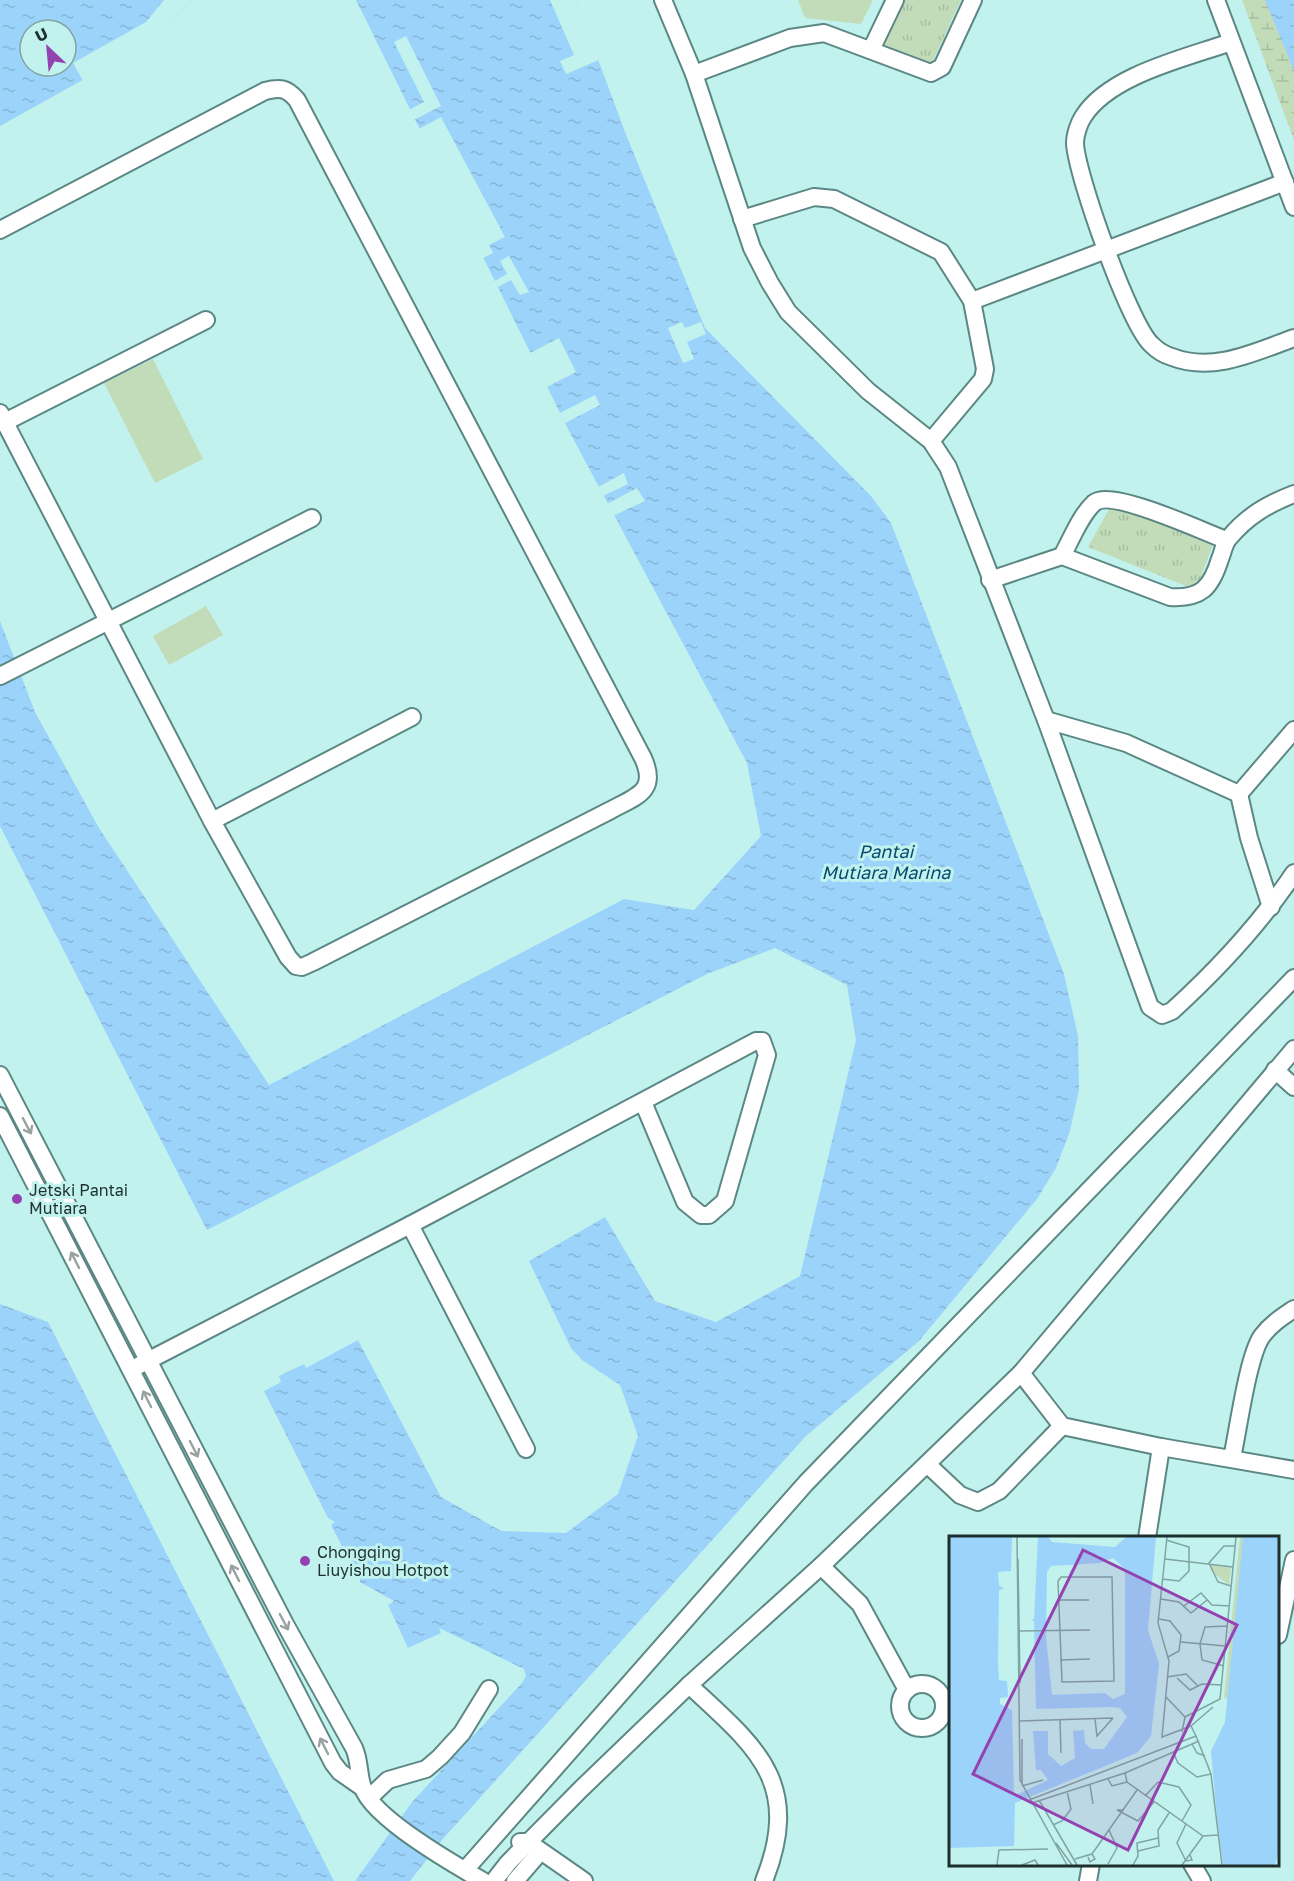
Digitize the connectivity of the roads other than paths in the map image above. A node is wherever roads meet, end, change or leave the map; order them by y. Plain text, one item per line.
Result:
1 (663, 0) edge
2 (895, 0) edge
3 (973, 0) edge
4 (1216, 0) edge
5 (1231, 42) junction
6 (871, 50) junction
7 (694, 74) junction
8 (1285, 182) junction
9 (1294, 207) edge
10 (742, 219) junction
11 (0, 230) edge
12 (1107, 252) junction
13 (972, 301) junction
14 (206, 320) dead end
15 (1294, 338) edge
16 (2, 417) edge
17 (931, 441) junction
18 (1294, 495) edge
19 (312, 518) dead end
20 (1226, 540) junction
21 (1062, 556) junction
22 (990, 579) junction
23 (108, 620) junction
24 (0, 676) edge
25 (412, 717) dead end
26 (1046, 720) junction
27 (1294, 730) edge
28 (1239, 794) junction
29 (212, 821) junction
30 (1294, 873) edge
31 (1271, 907) junction
32 (1294, 978) edge
33 (1294, 1049) edge
34 (1275, 1070) junction
35 (0, 1075) edge
36 (1294, 1088) edge
37 (643, 1102) junction
38 (0, 1116) edge
39 (410, 1225) junction
40 (1294, 1309) edge
41 (148, 1360) junction
42 (132, 1369) junction
43 (1021, 1373) junction
44 (1062, 1426) junction
45 (1161, 1447) junction
46 (526, 1449) dead end
47 (1232, 1458) junction
48 (927, 1464) junction
49 (1294, 1470) edge
50 (1147, 1536) edge
51 (1294, 1560) edge
52 (821, 1566) junction
53 (1279, 1630) edge
54 (689, 1685) junction
55 (489, 1689) dead end
56 (907, 1690) dead end
57 (366, 1793) junction
58 (538, 1850) junction
59 (1091, 1866) edge
60 (1193, 1866) edge
61 (465, 1870) junction
62 (483, 1881) edge
63 (494, 1881) edge
64 (515, 1881) edge
65 (526, 1881) edge
66 (584, 1881) edge
67 (764, 1881) edge
68 (1088, 1881) edge
69 (1202, 1881) edge

1 - 7 street
2 - 6 street
3 - 6 street
4 - 5 street
5 - 8 street
5 - 12 street
6 - 7 street
7 - 10 street
8 - 9 street
8 - 12 street
10 - 13 street
10 - 17 street
11 - 29 street
12 - 13 street
12 - 15 street
13 - 17 street
14 - 16 street
16 - 23 street
17 - 22 street
18 - 20 street
19 - 23 street
20 - 21 street
20 - 21 street
21 - 22 street
22 - 26 street
23 - 24 street
23 - 29 street
25 - 29 street
26 - 28 street
26 - 31 street
27 - 28 street
28 - 31 street
30 - 31 street
32 - 61 street
33 - 34 street
34 - 36 street
34 - 43 street
35 -> 41 street
37 - 37 street
37 - 39 street
42 -> 38 street
39 - 41 street
39 - 46 street
40 - 47 street
41 - 42 street
41 -> 57 street
57 -> 42 street
43 - 44 street
43 - 48 street
44 - 45 street
44 - 48 street
45 - 47 street
45 - 50 street
47 - 49 street
48 - 52 street
51 - 53 street
52 - 54 street
52 - 56 street
54 - 58 street
54 - 67 street
55 - 57 street
57 - 61 street
58 - 62 street
58 - 63 street
58 - 64 street
58 - 65 street
58 - 66 street
59 - 68 street
60 - 69 street
61 - 62 street

